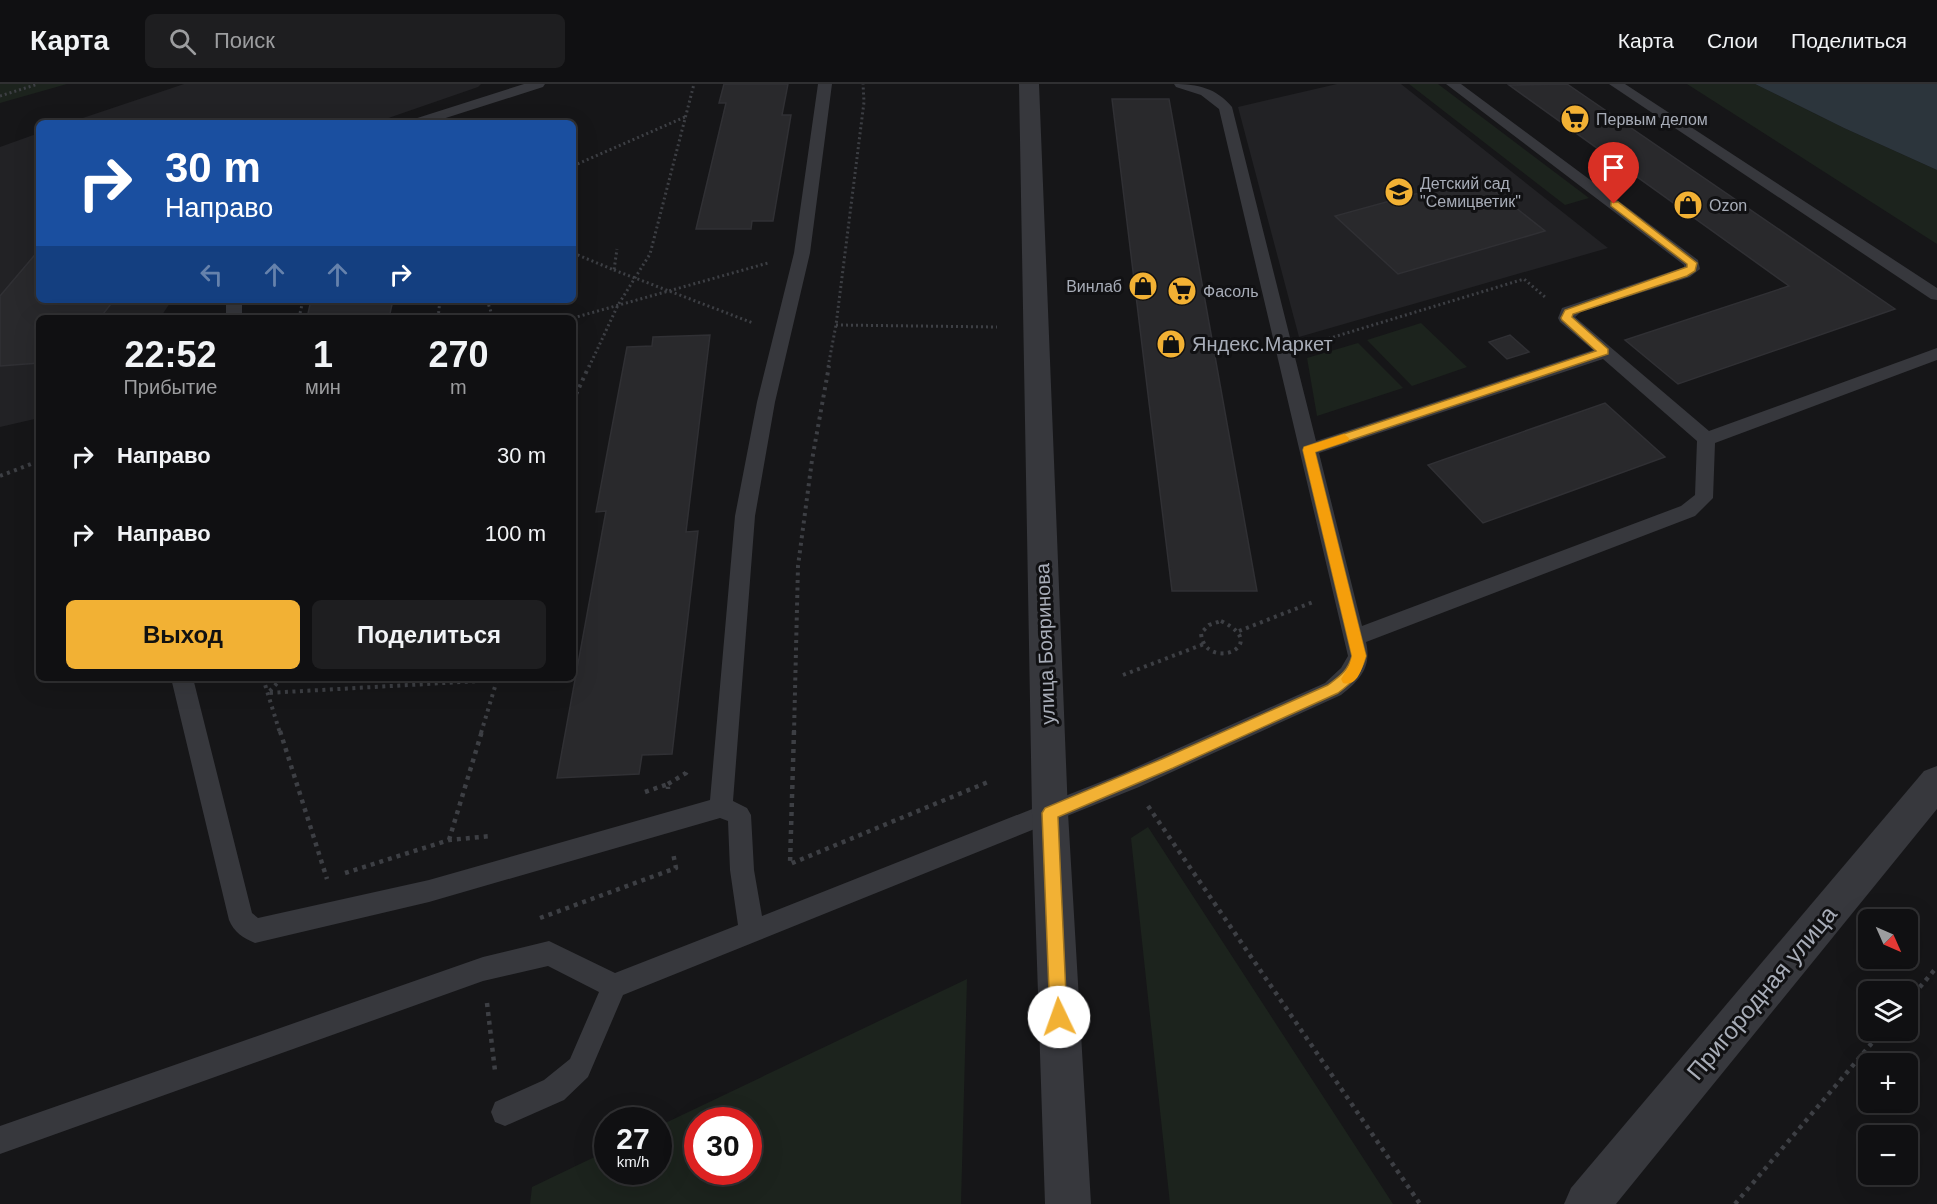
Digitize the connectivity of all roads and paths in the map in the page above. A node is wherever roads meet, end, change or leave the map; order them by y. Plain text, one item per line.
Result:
1 (38, 84) edge
2 (538, 84) edge
3 (694, 84) edge
4 (825, 84) edge
5 (863, 84) edge
6 (1029, 84) edge
7 (1181, 84) edge
8 (1453, 84) edge
9 (1616, 84) edge
10 (0, 96) edge
11 (686, 117) junction
12 (425, 120) edge
13 (576, 165) edge
14 (617, 249) dead end
15 (576, 254) edge
16 (802, 254) junction
17 (614, 270) junction
18 (635, 279) junction
19 (671, 291) junction
20 (1937, 295) edge
21 (618, 305) junction
22 (1568, 312) junction
23 (576, 317) edge
24 (836, 325) junction
25 (760, 326) dead end
26 (997, 327) dead end
27 (1285, 352) junction
28 (1605, 352) junction
29 (1937, 354) edge
30 (576, 395) edge
31 (1706, 439) junction
32 (1309, 450) junction
33 (36, 462) edge
34 (0, 476) edge
35 (1314, 602) dead end
36 (1239, 631) junction
37 (1354, 638) junction
38 (1204, 644) junction
39 (1123, 675) dead end
40 (183, 681) edge
41 (264, 681) edge
42 (279, 681) edge
43 (465, 681) edge
44 (497, 681) edge
45 (268, 693) junction
46 (1131, 780) junction
47 (988, 782) dead end
48 (1937, 782) edge
49 (721, 807) junction
50 (1050, 813) junction
51 (752, 932) junction
52 (1937, 967) edge
53 (614, 986) junction
54 (1918, 989) edge
55 (1874, 1041) edge
56 (505, 1112) dead end
57 (0, 1140) edge
58 (1068, 1204) edge
59 (1420, 1204) edge
60 (1587, 1204) edge
61 (1735, 1204) edge

1 - 10 path
2 - 12 lane
3 - 11 path
4 - 16 lane
5 - 24 path
6 - 50 street, улица Бояринова
7 - 27 lane
8 - 22 lane
9 - 20 lane
11 - 13 path
11 - 18 path
14 - 17 path
15 - 17 path
16 - 19 path
16 - 49 lane
17 - 18 path
18 - 19 path
18 - 21 path
19 - 21 path
19 - 25 path
21 - 23 path
21 - 30 path
22 - 27 path
22 - 28 lane
24 - 26 path
24 - 47 path
27 - 32 lane
28 - 31 lane
28 - 32 lane
29 - 31 lane
31 - 37 lane
32 - 37 lane
33 - 34 path
35 - 36 path
36 - 38 path
36 - 38 path
37 - 46 lane
38 - 39 path
40 - 49 lane
41 - 45 path
42 - 45 path
43 - 45 path
44 - 45 path
46 - 50 lane
46 - 59 path
48 - 60 street, Пригородная улица
49 - 51 lane
50 - 51 lane
50 - 58 street, улица Бояринова
51 - 53 lane
52 - 54 path
53 - 56 lane
53 - 57 lane
55 - 61 path

